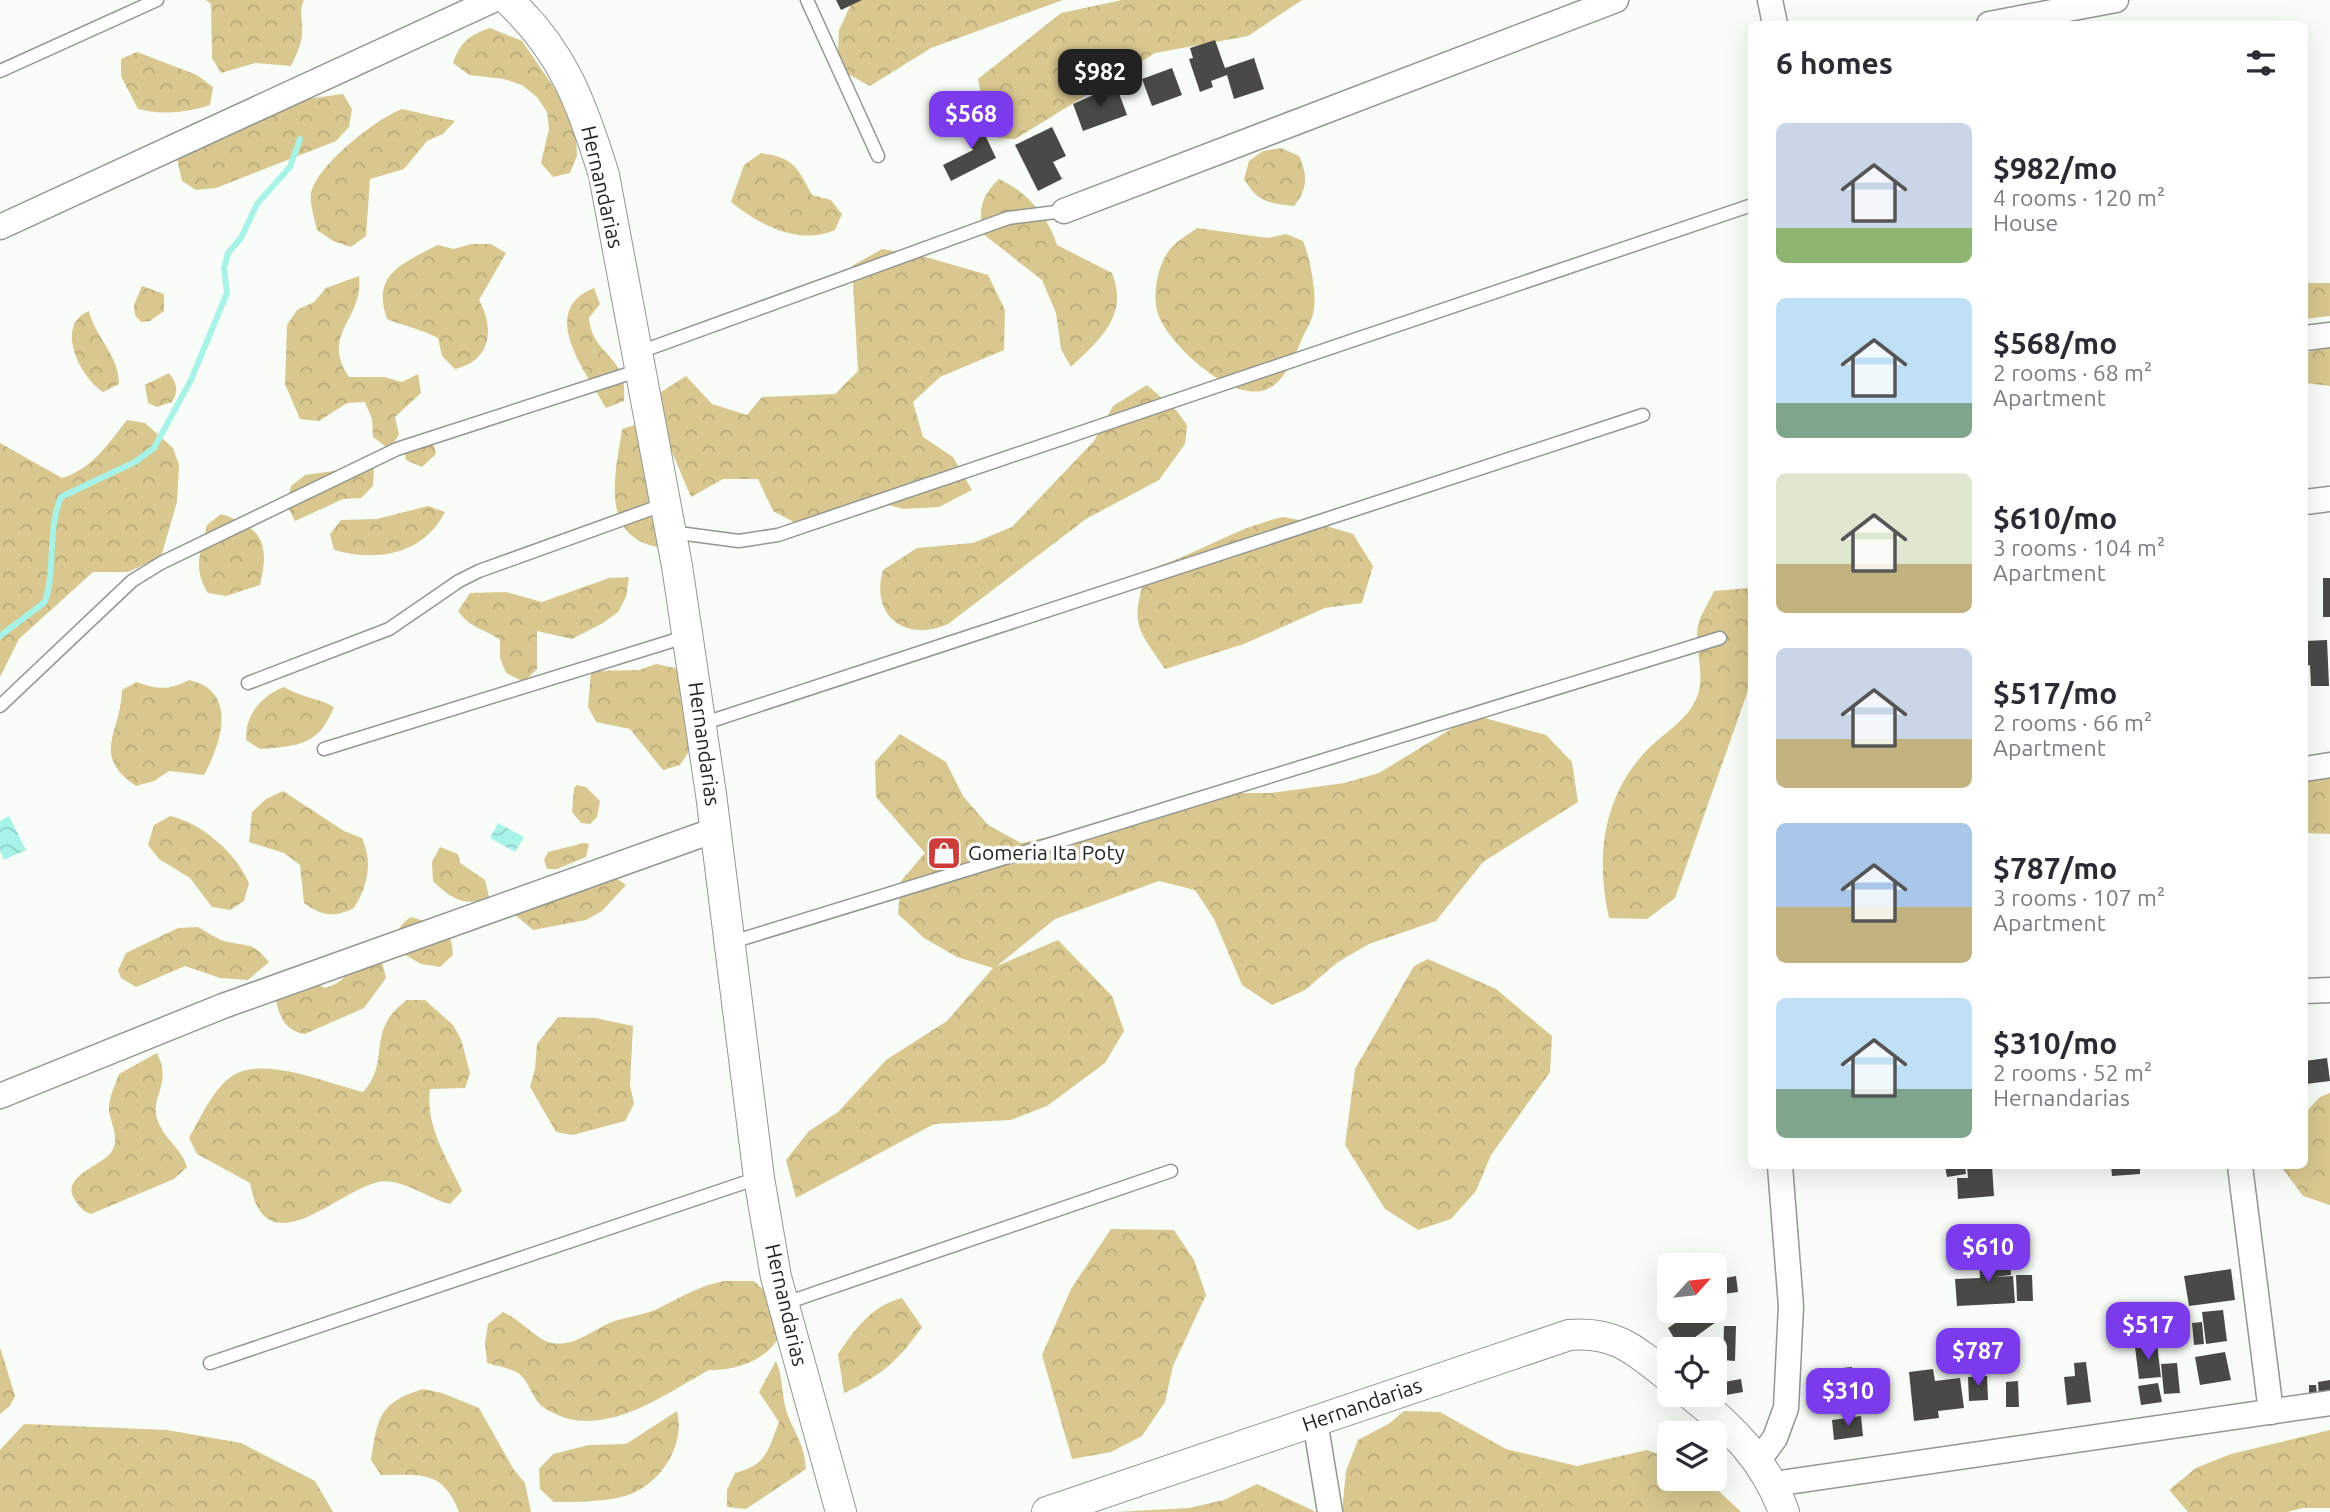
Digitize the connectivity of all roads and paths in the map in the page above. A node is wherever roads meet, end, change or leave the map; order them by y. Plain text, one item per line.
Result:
1 (157, 0) edge
2 (493, 0) edge
3 (508, 0) edge
4 (807, 0) edge
5 (1616, 0) edge
6 (1770, 0) edge
7 (2116, 0) edge
8 (1774, 21) edge
9 (2005, 21) edge
10 (0, 71) edge
11 (878, 156) dead end
12 (1748, 206) edge
13 (1064, 211) joint
14 (0, 227) edge
15 (2330, 335) edge
16 (2308, 338) edge
17 (639, 361) junction
18 (1643, 415) dead end
19 (2330, 499) edge
20 (2308, 502) edge
21 (665, 504) junction
22 (671, 535) junction
23 (688, 636) junction
24 (1720, 638) dead end
25 (248, 683) dead end
26 (0, 706) edge
27 (702, 724) junction
28 (324, 749) dead end
29 (2330, 765) edge
30 (2308, 769) edge
31 (715, 830) junction
32 (729, 943) junction
33 (2330, 990) edge
34 (2308, 992) edge
35 (0, 1096) edge
36 (1780, 1169) edge
37 (2240, 1169) edge
38 (1171, 1171) dead end
39 (759, 1178) junction
40 (783, 1304) junction
41 (210, 1363) dead end
42 (1657, 1368) edge
43 (2330, 1404) edge
44 (1706, 1407) edge
45 (2271, 1412) junction
46 (1315, 1421) junction
47 (1766, 1473) junction
48 (841, 1512) edge
49 (1047, 1512) edge
50 (1330, 1512) edge
51 (1784, 1512) edge

1 - 10 lane
2 - 14 street
3 - 17 street, Hernandarias
4 - 11 lane
5 - 13 street
6 - 8 street
7 - 9 street
12 - 22 lane
13 - 17 lane
15 - 16 street
17 - 21 street, Hernandarias
17 - 26 lane
18 - 27 lane
19 - 20 street
21 - 22 street, Hernandarias
21 - 25 lane
22 - 23 street, Hernandarias
23 - 27 street, Hernandarias
23 - 28 lane
24 - 32 lane
27 - 31 street, Hernandarias
29 - 30 street
31 - 32 street, Hernandarias
31 - 35 street
32 - 39 street, Hernandarias
33 - 34 street
36 - 47 street
37 - 45 street
38 - 40 lane
39 - 40 street, Hernandarias
39 - 41 lane
40 - 48 street, Hernandarias
42 - 46 street, Hernandarias
43 - 45 street
44 - 47 street
45 - 47 street
46 - 49 street, Hernandarias
46 - 50 street
47 - 51 street

